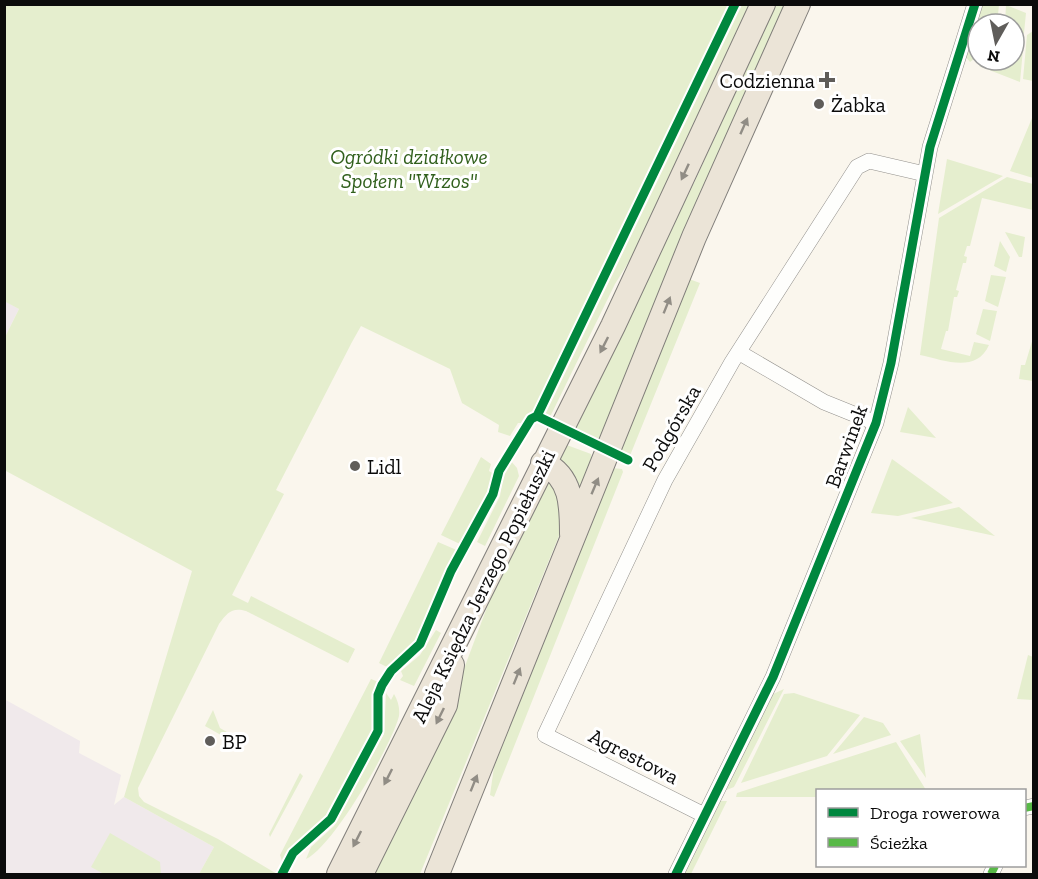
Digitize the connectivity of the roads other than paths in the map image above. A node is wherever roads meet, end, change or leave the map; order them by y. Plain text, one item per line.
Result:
1 (762, 4) edge
2 (798, 4) edge
3 (975, 4) edge
4 (925, 174) junction
5 (740, 353) junction
6 (876, 423) junction
7 (543, 463) junction
8 (572, 540) junction
9 (457, 639) junction
10 (545, 735) joint
11 (704, 815) junction
12 (339, 874) edge
13 (361, 874) edge
14 (437, 874) edge
15 (676, 874) edge

1 -> 7 main road, Aleja Księdza Jerzego Popiełuszki
8 -> 2 main road
3 - 4 street, Barwinek
4 - 5 street, Podgórska
4 - 6 street, Barwinek
5 - 6 street
5 - 10 street, Podgórska
6 - 11 street, Barwinek
7 - 8 main road
7 - 9 main road, Aleja Księdza Jerzego Popiełuszki
14 -> 8 main road
9 -> 12 main road, Aleja Księdza Jerzego Popiełuszki
9 -> 13 main road
10 - 11 street, Agrestowa
11 - 15 street, Barwinek

